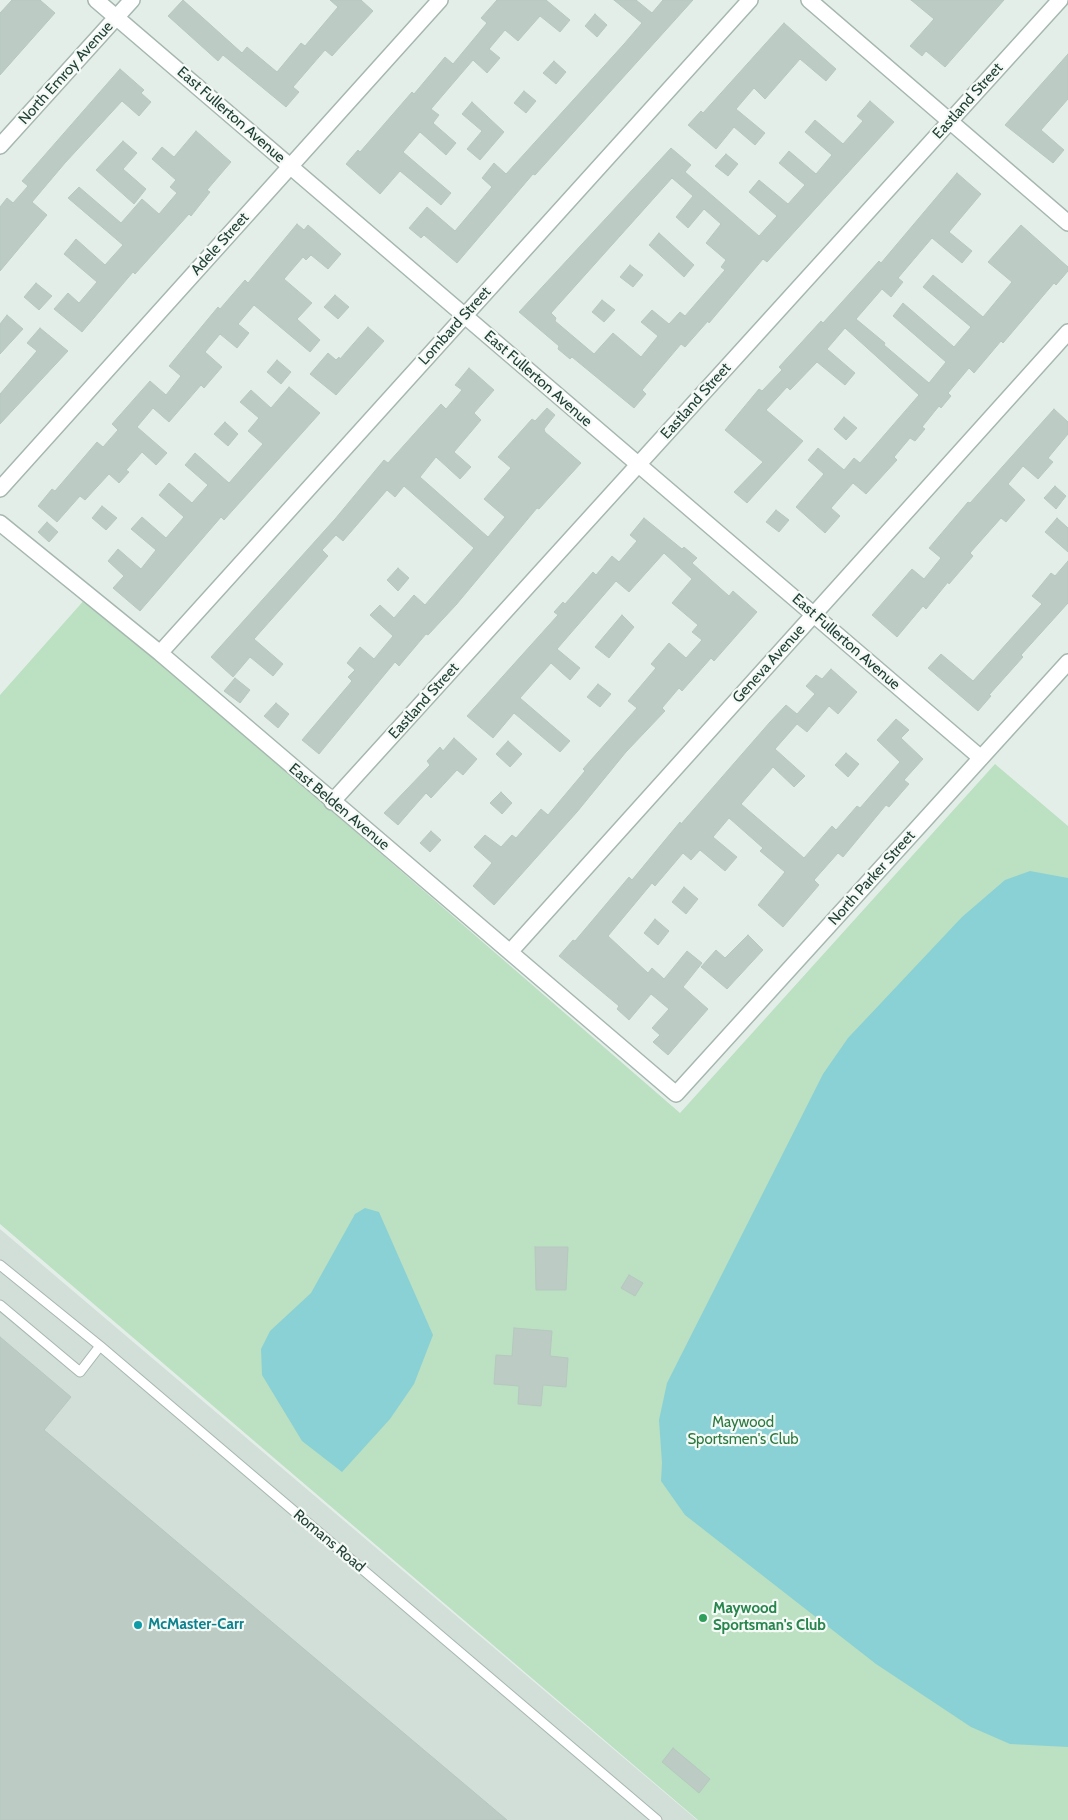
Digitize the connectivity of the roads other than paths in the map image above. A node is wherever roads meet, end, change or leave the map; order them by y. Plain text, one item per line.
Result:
1 (96, 0) edge
2 (132, 0) edge
3 (440, 0) edge
4 (750, 0) edge
5 (809, 0) edge
6 (1060, 0) edge
7 (116, 17) junction
8 (950, 121) junction
9 (0, 146) edge
10 (290, 166) junction
11 (1068, 223) edge
12 (464, 316) junction
13 (1068, 332) edge
14 (638, 464) junction
15 (0, 488) edge
16 (0, 523) edge
17 (814, 614) junction
18 (160, 653) junction
19 (1068, 662) edge
20 (981, 758) junction
21 (332, 802) junction
22 (510, 952) junction
23 (676, 1094) joint
24 (0, 1265) edge
25 (0, 1305) edge
26 (100, 1346) junction
27 (657, 1820) edge

1 - 7 street, East Fullerton Avenue
2 - 7 street, North Emroy Avenue
3 - 10 street, Adele Street
4 - 12 street, Lombard Street
5 - 8 street
6 - 8 street, Eastland Street
7 - 9 street, North Emroy Avenue
7 - 10 street, East Fullerton Avenue
8 - 11 street
8 - 14 street, Eastland Street
10 - 12 street, East Fullerton Avenue
10 - 15 street, Adele Street
12 - 14 street, East Fullerton Avenue
12 - 18 street, Lombard Street
13 - 17 street, Geneva Avenue
14 - 17 street, East Fullerton Avenue
14 - 21 street, Eastland Street
16 - 18 street, East Belden Avenue
17 - 20 street, East Fullerton Avenue
17 - 22 street, Geneva Avenue
18 - 21 street, East Belden Avenue
19 - 20 street, North Parker Street
20 - 23 street, North Parker Street
21 - 22 street, East Belden Avenue
22 - 23 street, East Belden Avenue
24 - 26 lane, Romans Road
25 - 26 lane
26 - 27 lane, Romans Road

